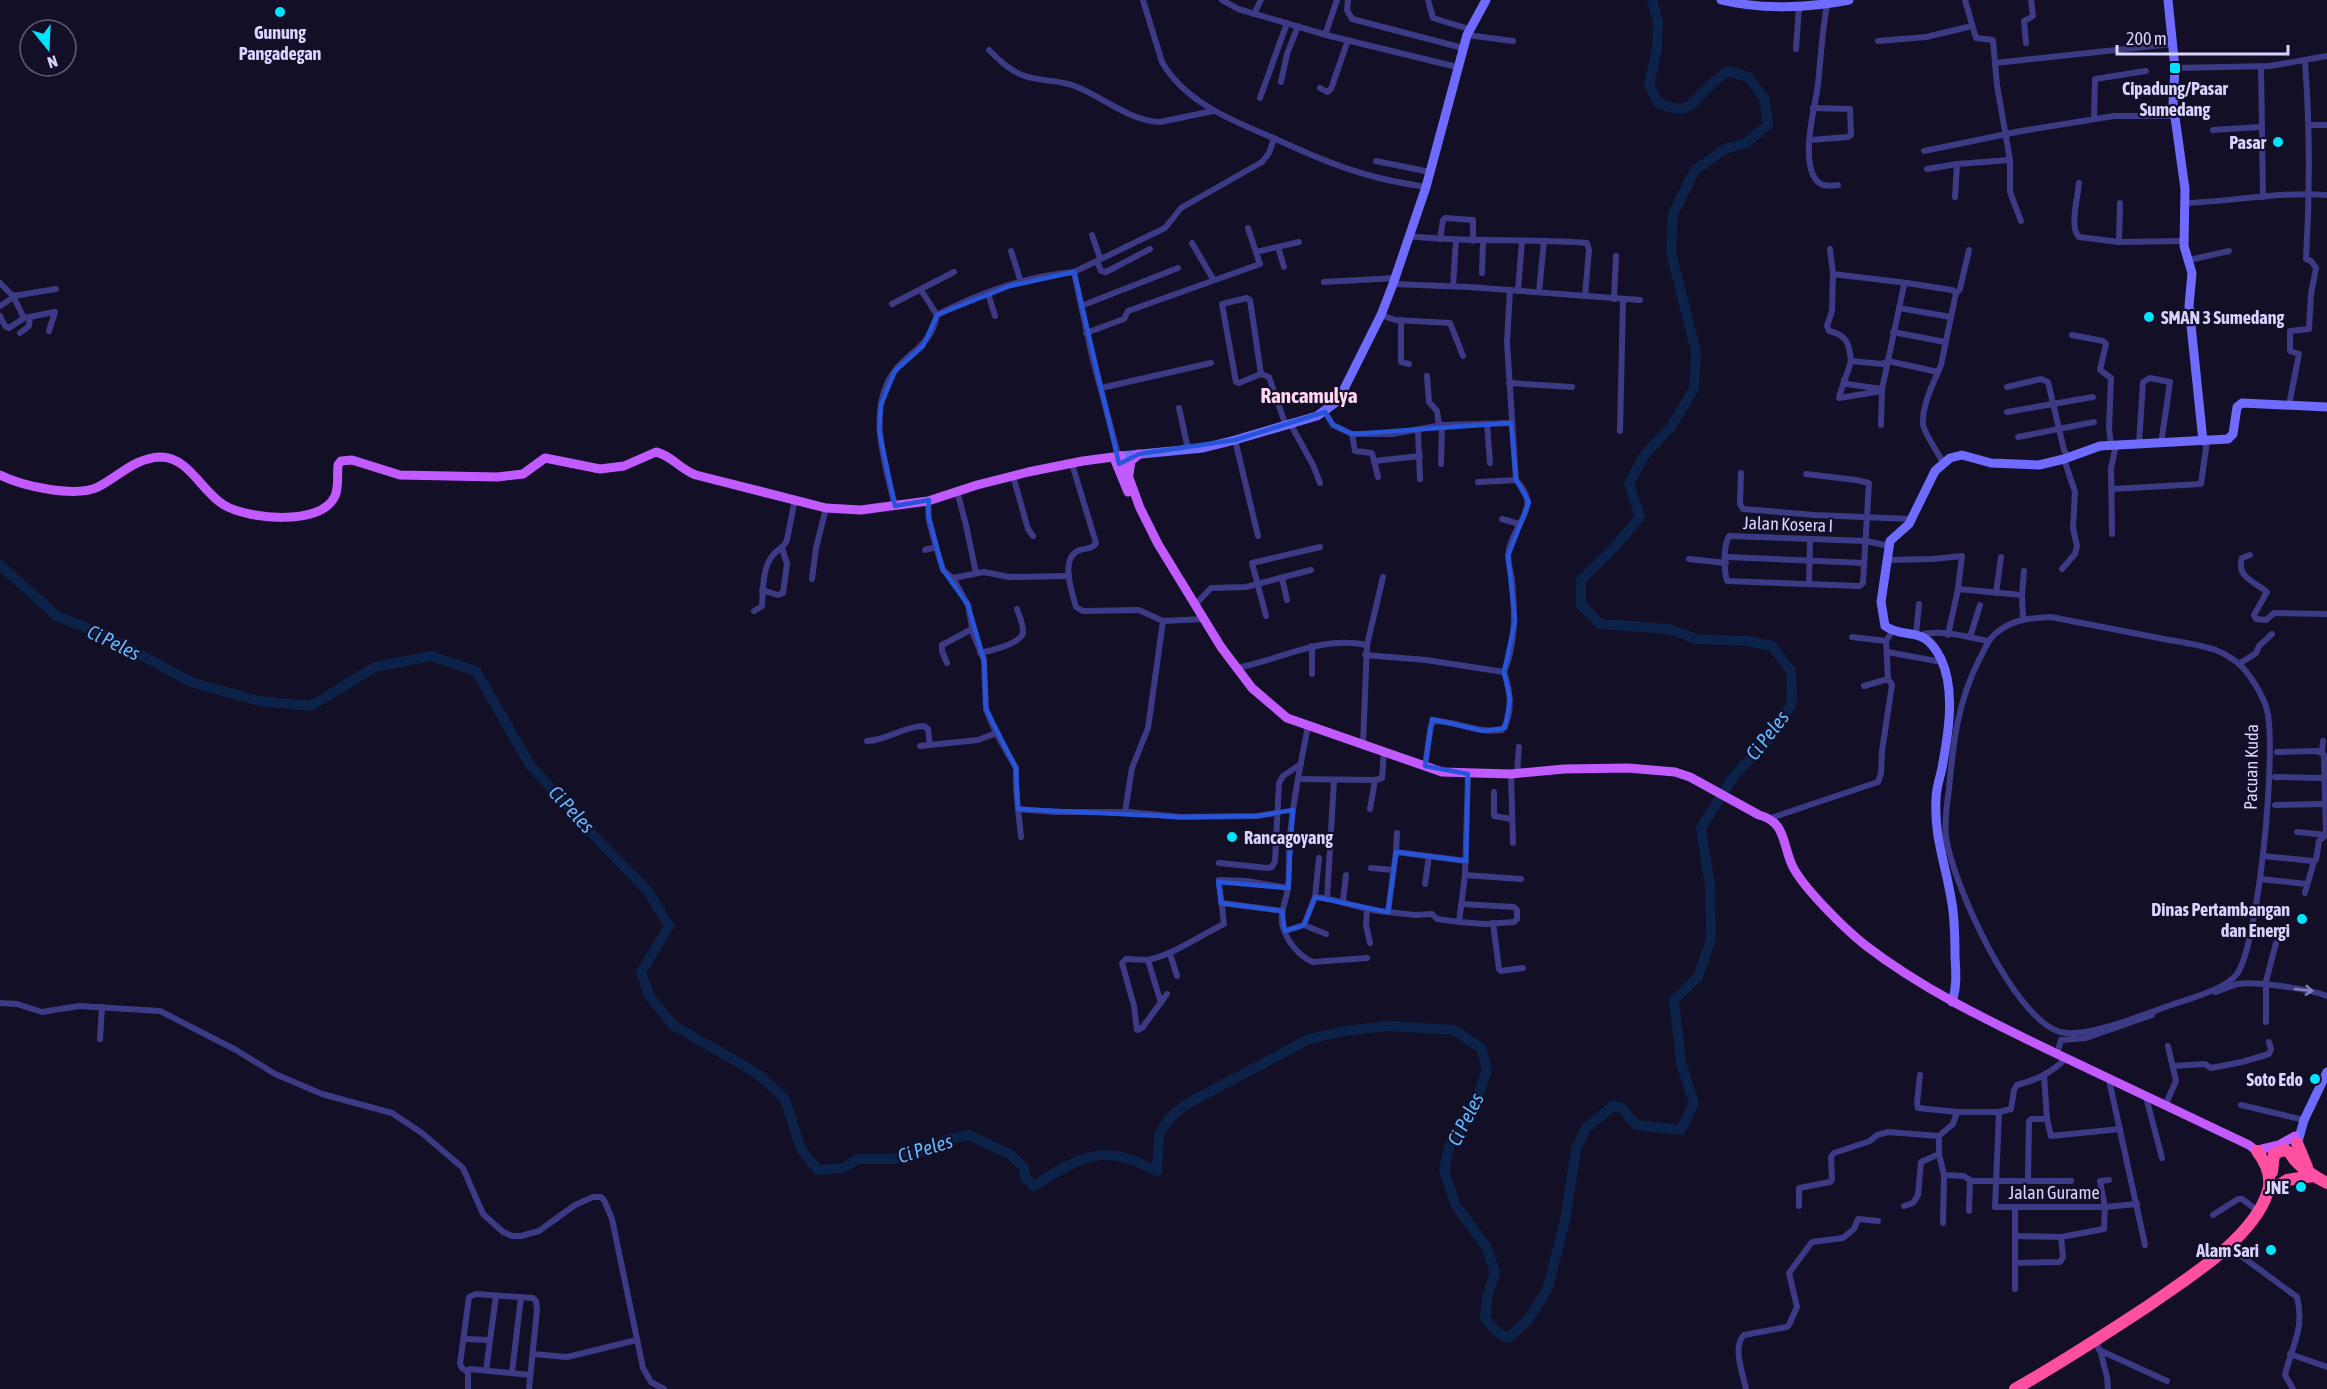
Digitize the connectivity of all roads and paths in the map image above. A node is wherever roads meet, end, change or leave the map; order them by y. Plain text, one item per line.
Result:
1 (1143, 0) edge
2 (1222, 0) edge
3 (1261, 0) edge
4 (1337, 0) edge
5 (1348, 0) edge
6 (1428, 0) edge
7 (1486, 0) edge
8 (1721, 0) edge
9 (1849, 0) edge
10 (1965, 0) edge
11 (2031, 0) edge
12 (2168, 0) edge
13 (1771, 3) edge
14 (1827, 5) junction
15 (1799, 6) junction
16 (1254, 14) junction
17 (1287, 23) junction
18 (1298, 26) junction
19 (1972, 26) junction
20 (1468, 32) junction
21 (1325, 34) junction
22 (1348, 40) junction
23 (1514, 41) dead end
24 (1878, 41) dead end
25 (2026, 43) dead end
26 (2172, 44) junction
27 (1463, 48) junction
28 (1796, 49) dead end
29 (988, 50) dead end
30 (2327, 56) edge
31 (2305, 62) junction
32 (1995, 63) junction
33 (1457, 67) junction
34 (2260, 67) junction
35 (2175, 68) junction
36 (2146, 71) dead end
37 (1281, 82) dead end
38 (1320, 88) dead end
39 (1260, 98) dead end
40 (1814, 108) junction
41 (1213, 111) junction
42 (2174, 116) junction
43 (2094, 119) junction
44 (2310, 125) junction
45 (2327, 125) edge
46 (2260, 127) junction
47 (2213, 130) dead end
48 (2006, 135) junction
49 (1274, 138) junction
50 (1810, 140) junction
51 (1924, 151) dead end
52 (2010, 160) junction
53 (1376, 162) dead end
54 (1957, 164) junction
55 (1927, 168) dead end
56 (1430, 172) junction
57 (2079, 183) dead end
58 (1838, 184) dead end
59 (1426, 187) junction
60 (2310, 193) junction
61 (2327, 195) edge
62 (1955, 197) dead end
63 (2263, 197) junction
64 (2120, 203) dead end
65 (2184, 203) junction
66 (2021, 221) dead end
67 (1248, 228) dead end
68 (1092, 235) dead end
69 (1409, 236) junction
70 (1440, 239) junction
71 (1456, 240) junction
72 (1473, 241) junction
73 (1522, 241) junction
74 (1544, 241) junction
75 (2184, 241) junction
76 (1299, 242) dead end
77 (1484, 242) junction
78 (2119, 242) junction
79 (1192, 243) dead end
80 (1278, 247) junction
81 (1150, 249) dead end
82 (1830, 249) dead end
83 (1969, 250) dead end
84 (1011, 251) dead end
85 (2229, 251) dead end
86 (1256, 252) junction
87 (1616, 256) dead end
88 (1099, 260) junction
89 (2189, 260) junction
90 (1284, 267) dead end
91 (1178, 268) dead end
92 (954, 272) dead end
93 (1074, 272) junction
94 (1482, 273) dead end
95 (1833, 274) junction
96 (1213, 279) junction
97 (1394, 281) junction
98 (1021, 282) junction
99 (1324, 282) dead end
100 (0, 283) edge
101 (1907, 283) junction
102 (1453, 286) junction
103 (56, 289) dead end
104 (921, 290) junction
105 (1510, 290) junction
106 (1518, 291) junction
107 (1539, 292) junction
108 (988, 293) junction
109 (1956, 293) junction
110 (1585, 296) junction
111 (11, 298) junction
112 (1614, 298) junction
113 (1623, 300) junction
114 (1640, 300) dead end
115 (892, 304) dead end
116 (0, 306) edge
117 (1081, 306) junction
118 (1899, 308) junction
119 (938, 315) junction
120 (1381, 315) junction
121 (0, 316) edge
122 (996, 316) dead end
123 (27, 317) junction
124 (1951, 317) junction
125 (1401, 320) junction
126 (49, 331) dead end
127 (1893, 332) junction
128 (20, 333) dead end
129 (1086, 333) junction
130 (2072, 335) dead end
131 (1945, 342) junction
132 (1463, 356) dead end
133 (1851, 360) junction
134 (1888, 361) junction
135 (1211, 363) dead end
136 (1409, 364) dead end
137 (1938, 372) junction
138 (1262, 374) junction
139 (1428, 376) dead end
140 (1844, 380) junction
141 (1509, 383) junction
142 (1572, 387) dead end
143 (2007, 387) dead end
144 (1101, 388) junction
145 (1882, 390) junction
146 (2093, 397) dead end
147 (2054, 403) junction
148 (2289, 405) junction
149 (2327, 407) edge
150 (1179, 408) dead end
151 (1325, 412) junction
152 (2007, 412) dead end
153 (2094, 422) dead end
154 (1511, 423) junction
155 (1487, 424) junction
156 (1440, 425) junction
157 (1881, 425) dead end
158 (1288, 426) junction
159 (2060, 429) junction
160 (1418, 430) junction
161 (1620, 431) dead end
162 (1352, 434) junction
163 (2018, 437) dead end
164 (1235, 440) junction
165 (2205, 441) junction
166 (2139, 444) junction
167 (2162, 444) junction
168 (2114, 445) junction
169 (1188, 449) junction
170 (1139, 454) junction
171 (1118, 455) junction
172 (1420, 456) junction
173 (2066, 458) junction
174 (1096, 459) junction
175 (1374, 461) junction
176 (1943, 462) junction
177 (1490, 463) dead end
178 (1072, 464) junction
179 (1441, 464) dead end
180 (1742, 473) dead end
181 (1806, 474) dead end
182 (0, 475) edge
183 (1013, 476) junction
184 (1125, 477) junction
185 (1378, 477) dead end
186 (1420, 479) dead end
187 (1516, 480) junction
188 (1478, 482) dead end
189 (1320, 483) dead end
190 (2112, 489) junction
191 (957, 491) junction
192 (795, 499) junction
193 (928, 501) junction
194 (895, 506) junction
195 (826, 508) junction
196 (1867, 517) junction
197 (1502, 519) dead end
198 (1911, 519) junction
199 (1519, 524) junction
200 (2112, 534) dead end
201 (1033, 536) dead end
202 (1258, 536) dead end
203 (1810, 540) junction
204 (1866, 541) junction
205 (1889, 546) junction
206 (936, 547) junction
207 (1320, 547) dead end
208 (782, 548) junction
209 (925, 550) dead end
210 (2250, 555) dead end
211 (2001, 557) dead end
212 (1689, 559) dead end
213 (1726, 560) junction
214 (1887, 560) junction
215 (1809, 562) junction
216 (1864, 563) junction
217 (2062, 569) dead end
218 (1311, 570) dead end
219 (2024, 571) dead end
220 (976, 573) junction
221 (1070, 576) junction
222 (1383, 577) dead end
223 (953, 578) junction
224 (1282, 578) junction
225 (812, 579) dead end
226 (1809, 583) junction
227 (1258, 584) junction
228 (1958, 589) junction
229 (762, 590) junction
230 (1996, 593) junction
231 (2022, 595) junction
232 (1287, 600) dead end
233 (1919, 604) dead end
234 (1195, 605) junction
235 (1980, 605) dead end
236 (1017, 609) dead end
237 (754, 611) dead end
238 (2327, 614) edge
239 (1266, 616) dead end
240 (2023, 618) junction
241 (1204, 619) junction
242 (1163, 621) junction
243 (972, 629) junction
244 (1893, 630) junction
245 (1948, 634) junction
246 (2272, 634) dead end
247 (1918, 635) junction
248 (1852, 637) dead end
249 (1970, 637) junction
250 (1886, 641) junction
251 (1988, 641) junction
252 (1367, 645) junction
253 (1312, 646) junction
254 (1887, 652) junction
255 (980, 653) junction
256 (1365, 655) junction
257 (1942, 662) junction
258 (948, 663) dead end
259 (2239, 664) junction
260 (1236, 668) junction
261 (1504, 672) junction
262 (1312, 674) dead end
263 (1888, 679) junction
264 (1864, 686) dead end
265 (1308, 726) junction
266 (996, 733) junction
267 (867, 741) dead end
268 (2323, 741) dead end
269 (1363, 744) junction
270 (930, 745) junction
271 (920, 746) dead end
272 (1520, 747) dead end
273 (1384, 751) junction
274 (2277, 752) dead end
275 (2322, 752) junction
276 (1301, 764) junction
277 (1425, 766) junction
278 (1514, 773) junction
279 (1468, 774) junction
280 (2275, 777) dead end
281 (1298, 778) junction
282 (2323, 778) junction
283 (1334, 780) junction
284 (1375, 780) junction
285 (1494, 792) dead end
286 (2324, 804) junction
287 (2275, 805) dead end
288 (1018, 808) junction
289 (1370, 809) dead end
290 (1125, 812) junction
291 (1277, 813) junction
292 (1771, 818) junction
293 (1510, 819) junction
294 (2297, 832) dead end
295 (1397, 833) dead end
296 (2326, 835) edge
297 (1021, 837) dead end
298 (1513, 843) dead end
299 (1395, 852) junction
300 (1429, 856) junction
301 (2263, 856) junction
302 (1319, 858) dead end
303 (1466, 861) junction
304 (2314, 861) junction
305 (1219, 863) dead end
306 (1371, 868) dead end
307 (1393, 870) junction
308 (1346, 875) dead end
309 (1466, 875) junction
310 (1521, 879) dead end
311 (2260, 879) junction
312 (1425, 884) dead end
313 (2307, 884) junction
314 (1288, 888) junction
315 (2305, 893) dead end
316 (1315, 897) junction
317 (1327, 898) junction
318 (1343, 901) junction
319 (1221, 903) junction
320 (1462, 904) junction
321 (1367, 910) junction
322 (1283, 911) junction
323 (1388, 912) junction
324 (1459, 922) junction
325 (1493, 923) junction
326 (1304, 925) junction
327 (1285, 931) junction
328 (1326, 934) dead end
329 (1370, 943) dead end
330 (2276, 943) dead end
331 (1170, 954) junction
332 (1367, 958) dead end
333 (1148, 960) junction
334 (1523, 968) dead end
335 (1177, 975) dead end
336 (2266, 985) junction
337 (1167, 994) dead end
338 (2327, 996) edge
339 (1953, 1002) junction
340 (0, 1003) edge
341 (1161, 1003) junction
342 (102, 1007) junction
343 (2266, 1022) dead end
344 (100, 1040) dead end
345 (2269, 1042) dead end
346 (2168, 1046) dead end
347 (2061, 1056) junction
348 (2174, 1066) junction
349 (2327, 1072) edge
350 (1920, 1075) dead end
351 (2044, 1075) junction
352 (2109, 1080) junction
353 (2146, 1097) junction
354 (2241, 1105) dead end
355 (2165, 1106) junction
356 (1957, 1112) junction
357 (1999, 1112) junction
358 (2047, 1119) junction
359 (2121, 1129) junction
360 (2299, 1132) junction
361 (1939, 1136) junction
362 (2256, 1149) junction
363 (2280, 1150) junction
364 (1939, 1154) junction
365 (2162, 1158) dead end
366 (2294, 1159) junction
367 (2272, 1165) junction
368 (2286, 1172) junction
369 (2308, 1174) junction
370 (1944, 1175) junction
371 (1970, 1180) junction
372 (2028, 1180) junction
373 (2109, 1180) dead end
374 (1997, 1181) junction
375 (2071, 1181) dead end
376 (2327, 1183) edge
377 (2271, 1187) junction
378 (2137, 1204) junction
379 (1798, 1206) dead end
380 (1904, 1206) dead end
381 (2105, 1207) junction
382 (2014, 1208) junction
383 (1970, 1211) dead end
384 (2258, 1211) junction
385 (2213, 1215) dead end
386 (1878, 1221) dead end
387 (1943, 1223) dead end
388 (2015, 1236) junction
389 (2061, 1237) junction
390 (2145, 1245) dead end
391 (2229, 1247) junction
392 (2015, 1263) junction
393 (2015, 1289) dead end
394 (496, 1296) junction
395 (521, 1297) junction
396 (465, 1339) junction
397 (489, 1340) junction
398 (637, 1340) junction
399 (2098, 1345) junction
400 (533, 1354) junction
401 (2290, 1354) junction
402 (2327, 1367) edge
403 (486, 1370) junction
404 (468, 1372) junction
405 (512, 1372) junction
406 (530, 1375) junction
407 (2167, 1381) dead end
408 (468, 1389) edge
409 (529, 1389) edge
410 (664, 1389) edge
411 (1746, 1389) edge
412 (2015, 1389) edge
413 (2108, 1389) edge
414 (2293, 1389) edge

1 - 41 street
2 - 16 street
3 - 16 street
4 - 21 street
5 - 27 street
6 - 20 street
7 - 20 street
8 - 13 street
9 - 14 street
10 - 19 street
11 - 25 street
12 - 26 street
13 - 15 street
14 - 15 street
14 - 40 street
15 - 28 street
16 - 17 street
17 - 18 street
17 - 39 street
18 - 21 street
18 - 37 street
19 - 24 street
19 - 32 street
20 - 23 street
20 - 27 street
21 - 22 street
22 - 33 street
22 - 38 street
26 - 32 street
26 - 35 street
27 - 33 street
29 - 41 street
30 - 31 street
31 - 34 street
31 - 44 street
32 - 48 street
33 - 56 street
34 - 35 street
34 - 46 street
35 - 42 street
36 - 43 street
40 - 50 street
40 - 50 street
41 - 49 street
42 - 43 street
42 - 65 street
43 - 48 street
44 - 45 street
44 - 60 street
46 - 47 street
46 - 63 street
48 - 51 street
48 - 52 street
49 - 59 street
49 - 88 street
50 - 58 street
52 - 54 street
52 - 66 street
53 - 56 street
54 - 55 street
54 - 62 street
56 - 59 street
57 - 78 street
59 - 69 street
60 - 61 street
60 - 63 street
60 - 148 street
63 - 65 street
64 - 78 street
65 - 75 street
67 - 86 street
68 - 88 street
69 - 70 street
69 - 97 street
70 - 71 street
70 - 72 street
71 - 72 street
71 - 102 street
72 - 77 street
73 - 74 street
73 - 77 street
73 - 106 street
74 - 107 street
74 - 110 street
75 - 78 street
75 - 89 street
76 - 80 street
77 - 94 street
79 - 96 street
80 - 86 street
80 - 90 street
81 - 88 street
82 - 95 street
83 - 109 street
84 - 98 street
85 - 89 street
86 - 96 street
87 - 112 street
88 - 93 street
89 - 165 street
91 - 117 street
92 - 104 street
93 - 98 street
93 - 117 street
95 - 101 street
95 - 133 street
96 - 129 street
97 - 99 street
97 - 102 street
97 - 120 street
98 - 108 street
100 - 111 street
101 - 109 street
101 - 118 street
102 - 105 street
103 - 111 street
104 - 115 street
104 - 119 street
105 - 106 street
105 - 141 street
106 - 107 street
107 - 110 street
108 - 119 street
108 - 122 street
109 - 124 street
110 - 112 street
111 - 116 street
111 - 123 street
112 - 113 street
113 - 114 street
113 - 161 street
117 - 129 street
118 - 124 street
118 - 127 street
119 - 194 street
120 - 125 street
120 - 151 street
121 - 123 street
123 - 126 street
123 - 128 street
124 - 131 street
125 - 132 street
125 - 136 street
127 - 131 street
127 - 134 street
129 - 144 street
130 - 168 street
131 - 137 street
133 - 134 street
133 - 140 street
134 - 137 street
134 - 145 street
135 - 144 street
137 - 176 street
138 - 138 street
138 - 158 street
139 - 156 street
140 - 145 street
140 - 145 street
141 - 142 street
141 - 154 street
143 - 147 street
144 - 171 street
145 - 157 street
146 - 147 street
147 - 152 street
147 - 159 street
148 - 149 street
148 - 165 street
150 - 169 street
151 - 158 street
151 - 162 street
153 - 159 street
154 - 155 street
154 - 187 street
155 - 156 street
155 - 177 street
156 - 160 street
156 - 179 street
158 - 164 street
158 - 189 street
159 - 163 street
159 - 173 street
160 - 162 street
160 - 172 street
162 - 175 street
164 - 169 street
164 - 202 street
165 - 167 street
165 - 190 street
166 - 167 street
166 - 167 street
166 - 168 street
168 - 173 street
168 - 190 street
169 - 170 street
170 - 171 street
170 - 184 main road
171 - 174 main road
171 - 184 main road
172 - 175 street
172 - 186 street
173 - 176 street
173 - 217 street
174 - 178 main road
174 - 184 main road
175 - 185 street
176 - 198 street
178 - 183 main road
178 - 221 street
180 - 196 street
181 - 196 street
182 - 192 main road
183 - 191 main road
183 - 201 street
184 - 234 main road
187 - 188 street
187 - 199 street
190 - 200 street
191 - 193 main road
191 - 220 street
192 - 195 main road
192 - 208 street
193 - 194 main road
193 - 206 street
194 - 195 main road
195 - 225 street
196 - 198 street
196 - 204 street
197 - 199 street
198 - 205 street
199 - 261 street
203 - 204 street, Jalan Kosera I
203 - 213 street, Jalan Kosera I
203 - 215 street
204 - 205 street, Jalan Kosera I
204 - 216 street
205 - 214 street
206 - 209 street
206 - 223 street
207 - 227 street
208 - 229 street
208 - 229 street
210 - 238 street
211 - 230 street
212 - 213 street
213 - 215 street
213 - 226 street, Jalan Kosera I
214 - 228 street
214 - 244 street
215 - 216 street
215 - 226 street
216 - 226 street
218 - 224 street
219 - 231 street
220 - 221 street
220 - 223 street
221 - 242 street
222 - 252 street
223 - 243 street
224 - 227 street
224 - 232 street
227 - 234 street
227 - 239 street
228 - 230 street
228 - 245 street
229 - 237 street
230 - 231 street
231 - 240 street
233 - 247 street
234 - 241 main road
235 - 249 street
236 - 255 street
240 - 251 street, Pacuan Kuda
240 - 259 street, Pacuan Kuda
241 - 242 street
241 - 260 main road
242 - 290 street
243 - 255 street
243 - 258 street
244 - 247 street
244 - 250 street
245 - 247 street
245 - 249 street
246 - 259 street
247 - 257 street
248 - 250 street
249 - 251 street
250 - 254 street
251 - 311 street, Pacuan Kuda
252 - 253 street
252 - 256 street
253 - 260 street
253 - 262 street
254 - 257 street
254 - 263 street
255 - 266 street
256 - 261 street
256 - 269 street
257 - 339 street
259 - 301 street, Pacuan Kuda
260 - 265 main road
261 - 277 street
263 - 264 street
263 - 292 street
265 - 269 main road
265 - 276 street
266 - 270 street
266 - 288 street
267 - 270 street
268 - 275 street
269 - 273 main road
270 - 271 street
272 - 278 street
273 - 277 main road
273 - 284 street
274 - 275 street
275 - 282 street
276 - 281 street
276 - 291 street
277 - 279 main road
278 - 279 main road
278 - 292 main road
278 - 293 street
279 - 303 street
280 - 282 street
281 - 283 street
281 - 314 street
282 - 286 street
283 - 284 street
283 - 317 street
284 - 289 street
285 - 293 street
286 - 287 street
286 - 296 street
288 - 290 street
288 - 297 street
290 - 291 street
291 - 305 street
292 - 339 main road
293 - 298 street
294 - 296 street
295 - 299 street
296 - 304 street
299 - 300 street
299 - 307 street
300 - 303 street
300 - 312 street
301 - 304 street
301 - 311 street, Pacuan Kuda
302 - 316 street
303 - 309 street
304 - 313 street
306 - 307 street
307 - 323 street
308 - 318 street
309 - 310 street
309 - 320 street
311 - 313 street
313 - 315 street
314 - 319 street
314 - 322 street
316 - 317 street
316 - 326 street
317 - 318 street
318 - 321 street
319 - 322 street
319 - 331 street
320 - 324 street
320 - 325 street
321 - 323 street
321 - 329 street
322 - 327 street
323 - 324 street
324 - 325 street
325 - 334 street
326 - 327 street
326 - 328 street
327 - 332 street
330 - 336 street
331 - 333 street
331 - 335 street
333 - 341 street
333 - 341 street
336 -> 338 street
336 - 343 street
336 - 347 street
337 - 341 street
339 - 347 main road
340 - 342 street
342 - 344 street
342 - 398 street
345 - 348 street
346 - 348 street
347 - 351 street
347 - 352 main road
348 - 355 street
349 - 360 street
350 - 356 street
351 - 357 street
351 - 358 street
352 - 353 main road
352 - 359 street
353 - 355 main road
353 - 365 street
354 - 360 street
355 - 362 main road
356 - 357 street
356 - 361 street
357 - 374 street, Jalan Gurame
358 - 359 street
358 - 372 street
359 - 378 street
360 - 362 main road
360 - 363 street
360 - 366 street
360 - 369 highway
361 - 364 street
361 - 379 street
362 - 363 main road
362 - 367 main road
362 - 377 highway
363 - 366 highway
363 - 367 highway
364 - 370 street
364 - 380 street
366 - 368 highway
366 - 369 highway
367 - 368 highway
367 - 377 highway
368 - 369 highway
368 - 377 highway
369 - 376 highway
369 - 377 highway
370 - 371 street
370 - 387 street
371 - 374 street
371 - 383 street
372 - 374 street
372 - 375 street
373 - 381 street
374 - 382 street, Jalan Gurame
377 - 384 highway
378 - 381 street, Jalan Gurame
378 - 390 street
381 - 382 street, Jalan Gurame
381 - 389 street
382 - 388 street
384 - 385 street
384 - 391 highway
386 - 411 street
388 - 389 street
388 - 392 street
389 - 392 street
391 - 399 highway
391 - 401 street
392 - 393 street
394 - 395 street
394 - 396 street
394 - 397 street
395 - 400 street
395 - 405 street
396 - 397 street
396 - 404 street
397 - 403 street
398 - 400 street
398 - 410 street
399 - 407 street
399 - 412 highway
399 - 413 street
400 - 406 street
401 - 402 street
401 - 414 street
403 - 404 street
403 - 405 street
404 - 408 street
405 - 406 street
406 - 409 street

